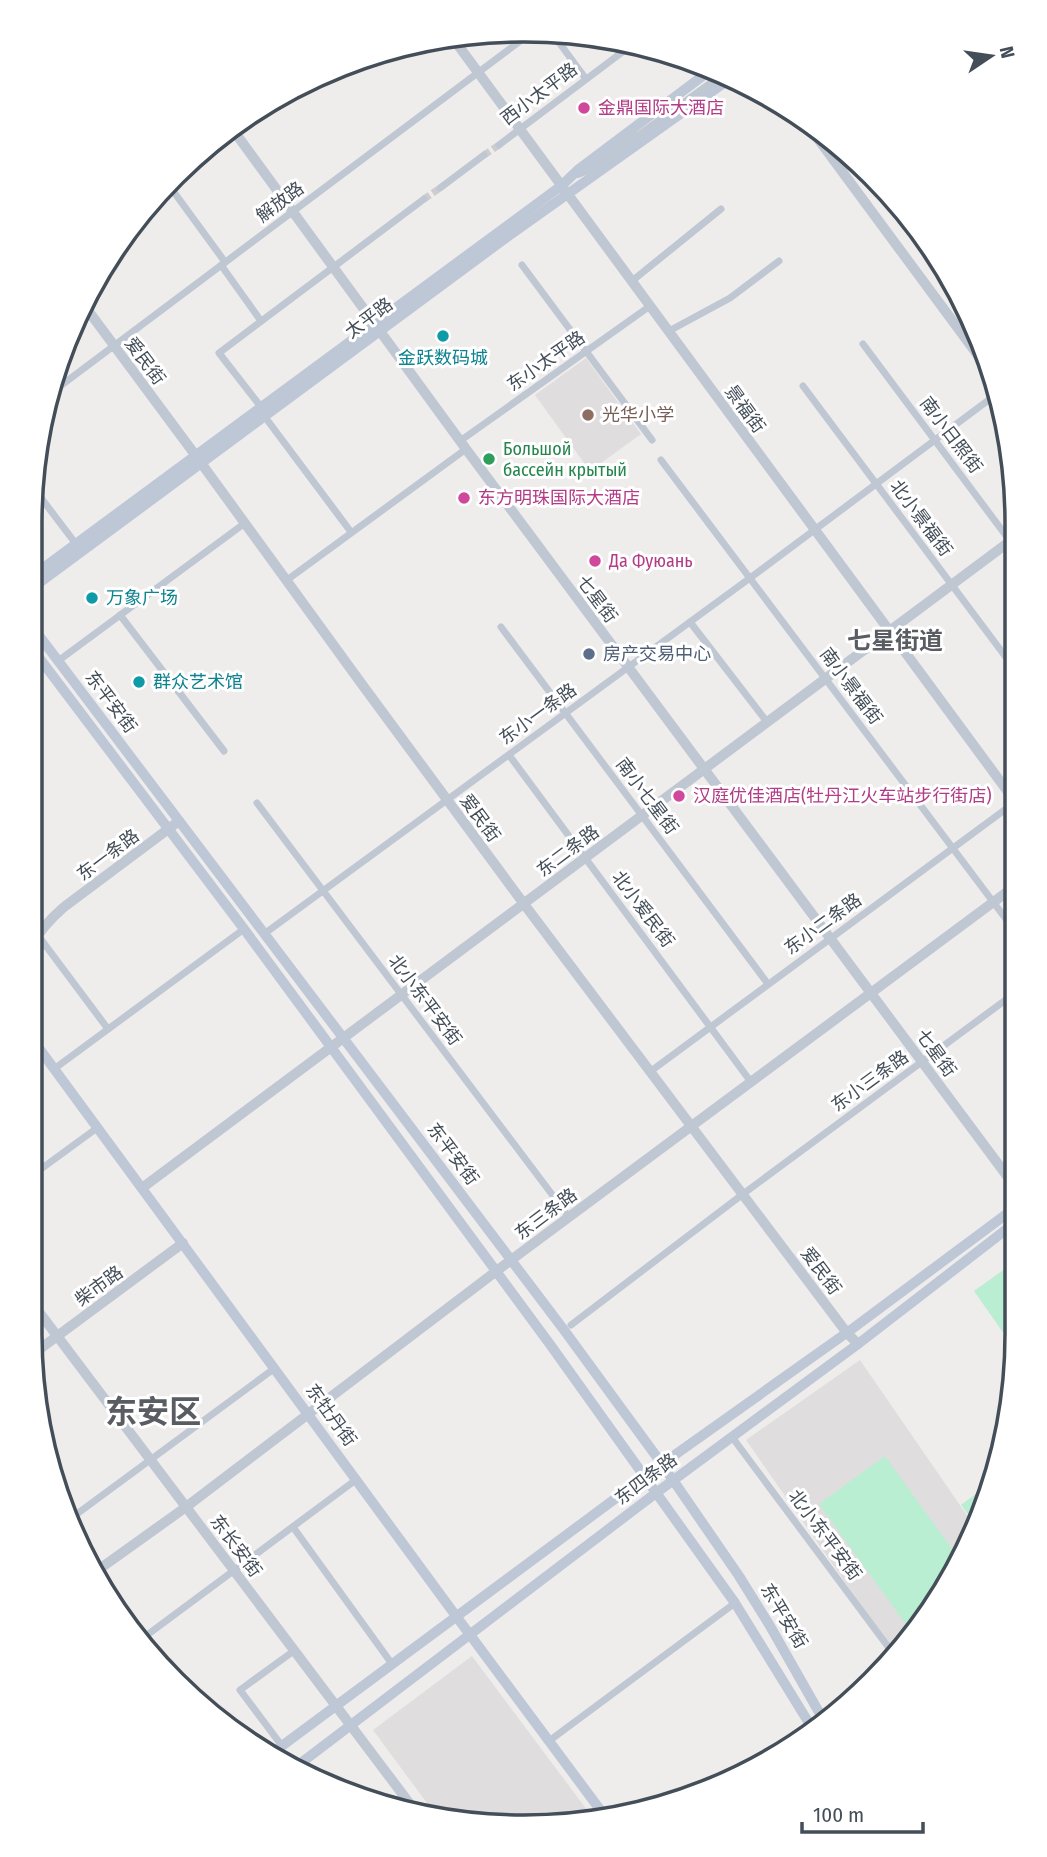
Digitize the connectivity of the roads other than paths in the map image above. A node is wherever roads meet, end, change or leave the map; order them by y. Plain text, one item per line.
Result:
1 (517, 42) edge
2 (560, 43) edge
3 (459, 46) edge
4 (622, 52) edge
5 (478, 72) junction
6 (702, 77) edge
7 (586, 79) junction
8 (712, 81) edge
9 (713, 81) edge
10 (721, 85) edge
11 (520, 129) junction
12 (238, 136) edge
13 (499, 145) tunnel mouth
14 (825, 148) edge
15 (485, 155) tunnel mouth
16 (842, 162) edge
17 (837, 165) junction
18 (572, 176) junction
19 (579, 186) junction
20 (440, 188) tunnel mouth
21 (564, 190) junction
22 (173, 193) edge
23 (425, 200) tunnel mouth
24 (721, 209) dead end
25 (293, 211) junction
26 (779, 261) dead end
27 (223, 264) junction
28 (522, 265) dead end
29 (334, 267) junction
30 (632, 281) junction
31 (650, 306) junction
32 (91, 314) edge
33 (261, 321) junction
34 (377, 328) junction
35 (669, 331) junction
36 (863, 344) dead end
37 (970, 345) edge
38 (114, 346) junction
39 (586, 352) junction
40 (63, 383) edge
41 (803, 386) dead end
42 (989, 400) edge
43 (263, 412) junction
44 (652, 440) dead end
45 (935, 440) junction
46 (463, 445) junction
47 (199, 459) junction
48 (661, 460) dead end
49 (876, 484) junction
50 (43, 500) edge
51 (246, 523) junction
52 (816, 530) junction
53 (351, 532) junction
54 (1005, 533) edge
55 (76, 544) junction
56 (1005, 547) edge
57 (42, 569) edge
58 (750, 578) junction
59 (287, 579) junction
60 (42, 580) edge
61 (951, 585) junction
62 (120, 615) junction
63 (690, 622) junction
64 (501, 627) dead end
65 (890, 631) junction
66 (42, 640) edge
67 (1005, 656) edge
68 (58, 661) junction
69 (42, 662) edge
70 (628, 667) junction
71 (826, 679) junction
72 (565, 713) junction
73 (767, 722) junction
74 (224, 751) dead end
75 (509, 755) junction
76 (705, 769) junction
77 (1005, 789) edge
78 (447, 800) junction
79 (257, 803) dead end
80 (1005, 808) edge
81 (642, 816) junction
82 (179, 821) junction
83 (168, 830) junction
84 (953, 848) junction
85 (585, 858) junction
86 (323, 891) junction
87 (1005, 893) edge
88 (993, 902) junction
89 (524, 904) junction
90 (1005, 918) edge
91 (42, 929) edge
92 (244, 929) junction
93 (264, 934) junction
94 (831, 938) junction
95 (42, 941) edge
96 (768, 984) junction
97 (871, 993) junction
98 (402, 995) junction
99 (1005, 1000) edge
100 (710, 1027) junction
101 (108, 1029) junction
102 (343, 1038) junction
103 (330, 1048) junction
104 (42, 1052) edge
105 (922, 1062) junction
106 (54, 1069) junction
107 (651, 1071) junction
108 (751, 1082) junction
109 (692, 1125) junction
110 (97, 1128) junction
111 (42, 1168) edge
112 (1005, 1173) edge
113 (142, 1188) junction
114 (743, 1194) junction
115 (1005, 1216) edge
116 (569, 1217) junction
117 (1005, 1230) edge
118 (183, 1243) junction
119 (511, 1260) junction
120 (496, 1272) junction
121 (42, 1316) edge
122 (571, 1325) dead end
123 (847, 1333) junction
124 (57, 1336) junction
125 (858, 1344) junction
126 (42, 1347) edge
127 (275, 1368) junction
128 (309, 1413) junction
129 (732, 1437) junction
130 (150, 1459) junction
131 (662, 1464) junction
132 (646, 1477) junction
133 (357, 1479) junction
134 (673, 1480) junction
135 (656, 1493) junction
136 (186, 1507) junction
137 (77, 1513) edge
138 (293, 1527) junction
139 (103, 1566) edge
140 (234, 1570) junction
141 (735, 1603) junction
142 (456, 1616) junction
143 (148, 1634) edge
144 (469, 1634) junction
145 (889, 1648) edge
146 (295, 1650) junction
147 (392, 1664) junction
148 (337, 1706) junction
149 (819, 1713) edge
150 (808, 1722) edge
151 (351, 1725) junction
152 (549, 1741) junction
153 (282, 1746) junction
154 (279, 1748) edge
155 (304, 1761) edge
156 (408, 1801) edge
157 (599, 1809) edge

1 - 5 street, 解放路
2 - 7 street
3 - 5 street, 景福街
4 - 7 street, 西小太平路
5 - 11 street, 景福街
5 - 25 street, 解放路
6 - 18 main road, 太平路
7 - 11 street, 西小太平路
8 - 18 street
9 - 19 street
10 - 19 main road, 太平路
11 - 13 street, 西小太平路
11 - 21 street, 景福街
12 - 25 street, 七星街
14 - 17 street
15 - 20 street
16 - 17 street
17 - 37 street
18 - 21 main road, 太平路
19 - 21 main road, 太平路
21 - 30 street, 景福街
21 - 34 main road, 太平路
22 - 27 street
23 - 29 street
24 - 30 street
25 - 27 street, 解放路
25 - 29 street, 七星街
26 - 35 street
27 - 33 street
27 - 38 street, 解放路
28 - 39 street
29 - 33 street
29 - 34 street, 七星街
30 - 31 street, 景福街
31 - 35 street, 景福街
31 - 39 street, 东小太平路
32 - 38 street, 爱民街
33 - 43 street
34 - 43 main road, 太平路
34 - 46 street, 七星街
35 - 52 street, 景福街
36 - 45 street, 南小日照街
38 - 40 street, 解放路
38 - 47 street, 爱民街
39 - 44 street
39 - 46 street, 东小太平路
41 - 49 street, 北小景福街
42 - 45 street, 东小一条路
43 - 47 main road, 太平路
43 - 53 street
45 - 49 street, 东小一条路
45 - 54 street, 南小日照街
46 - 53 street, 东小太平路
46 - 70 street, 七星街
47 - 51 street, 爱民街
47 - 55 main road, 太平路
47 - 60 main road, 太平路
48 - 58 street, 南小景福街
49 - 52 street, 东小一条路
49 - 61 street, 北小景福街
50 - 55 street
51 - 59 street, 爱民街
51 - 62 street
52 - 58 street, 东小一条路
52 - 65 street, 景福街
53 - 59 street, 东小太平路
55 - 57 main road, 太平路
56 - 61 street, 东二条路
58 - 63 street, 东小一条路
58 - 71 street, 南小景福街
59 - 78 street, 爱民街
61 - 65 street, 东二条路
61 - 67 street, 北小景福街
62 - 68 street
62 - 74 street
63 - 70 street, 东小一条路
63 - 73 street
64 - 72 street, 南小七星街
65 - 71 street, 东二条路
65 - 77 street, 景福街
66 - 68 main road, 东平安街
68 - 82 main road, 东平安街
69 - 83 main road, 东平安街
70 - 72 street, 东小一条路
70 - 76 street, 七星街
71 - 73 street, 东二条路
71 - 84 street, 南小景福街
72 - 75 street, 东小一条路
72 - 81 street, 南小七星街
73 - 76 street, 东二条路
75 - 78 street, 东小一条路
75 - 85 street, 北小爱民街
76 - 81 street, 东二条路
76 - 94 street, 七星街
78 - 86 street, 东小一条路
78 - 89 street, 爱民街
79 - 86 street, 北小东平安街
80 - 84 street, 东小二条路
81 - 85 street, 东二条路
81 - 96 street, 南小七星街
82 - 83 street, 东一条路
82 - 93 main road, 东平安街
83 - 91 street, 东一条路
83 - 92 main road, 东平安街
84 - 88 street, 南小景福街
84 - 94 street, 东小二条路
85 - 89 street, 东二条路
85 - 100 street, 北小爱民街
86 - 93 street, 东小一条路
86 - 98 street, 北小东平安街
87 - 88 street, 东三条路
88 - 90 street, 南小景福街
88 - 97 street, 东三条路
89 - 98 street, 东二条路
89 - 107 street, 爱民街
92 - 101 street
92 - 103 main road, 东平安街
93 - 102 main road, 东平安街
94 - 96 street, 东小二条路
94 - 97 street, 七星街
95 - 101 street
96 - 100 street, 东小二条路
97 - 105 street, 七星街
97 - 108 street, 东三条路
98 - 102 street, 东二条路
98 - 116 street, 北小东平安街
99 - 105 street, 东小三条路
100 - 107 street, 东小二条路
100 - 108 street, 北小爱民街
101 - 106 street
102 - 103 street, 东二条路
102 - 119 main road, 东平安街
103 - 113 street, 东二条路
103 - 120 main road, 东平安街
104 - 106 main road, 东牡丹街
105 - 112 street, 七星街
105 - 114 street, 东小三条路
106 - 110 main road, 东牡丹街
107 - 109 street, 爱民街
108 - 109 street, 东三条路
109 - 114 street, 爱民街
109 - 116 street, 东三条路
110 - 111 street
110 - 113 main road, 东牡丹街
113 - 118 main road, 东牡丹街
114 - 122 street, 东小三条路
114 - 123 street, 爱民街
115 - 123 main road
116 - 119 street, 东三条路
117 - 125 main road, 东四条路
118 - 124 street, 柴市路
118 - 127 main road, 东牡丹街
119 - 120 street, 东三条路
119 - 131 main road, 东平安街
120 - 128 street, 东三条路
120 - 132 main road, 东平安街
121 - 124 street, 东长安街
123 - 125 street, 爱民街
123 - 131 main road
124 - 126 street, 柴市路
124 - 130 street, 东长安街
125 - 129 main road, 东四条路
127 - 128 main road, 东牡丹街
127 - 130 street
128 - 133 main road, 东牡丹街
128 - 136 street, 东三条路
129 - 134 main road, 东四条路
129 - 145 street, 北小东平安街
130 - 136 street, 东长安街
130 - 137 street
131 - 132 main road
131 - 134 main road, 东平安街
132 - 135 main road, 东平安街
132 - 142 main road
133 - 138 street
133 - 142 main road, 东牡丹街
134 - 135 main road, 东四条路
134 - 149 main road, 东平安街
135 - 141 main road, 东平安街
135 - 144 main road, 东四条路
136 - 139 street, 东三条路
136 - 140 street, 东长安街
138 - 140 street
138 - 147 street
140 - 143 street
140 - 146 street, 东长安街
141 - 150 main road, 东平安街
141 - 152 street
142 - 144 main road, 东牡丹街
142 - 147 main road
144 - 151 main road, 东四条路
144 - 152 main road, 东牡丹街
146 - 148 street, 东长安街
146 - 153 street
147 - 148 main road
148 - 151 street, 东长安街
148 - 153 main road
151 - 155 main road, 东四条路
151 - 156 street, 东长安街
152 - 157 main road, 东牡丹街
153 - 154 main road

